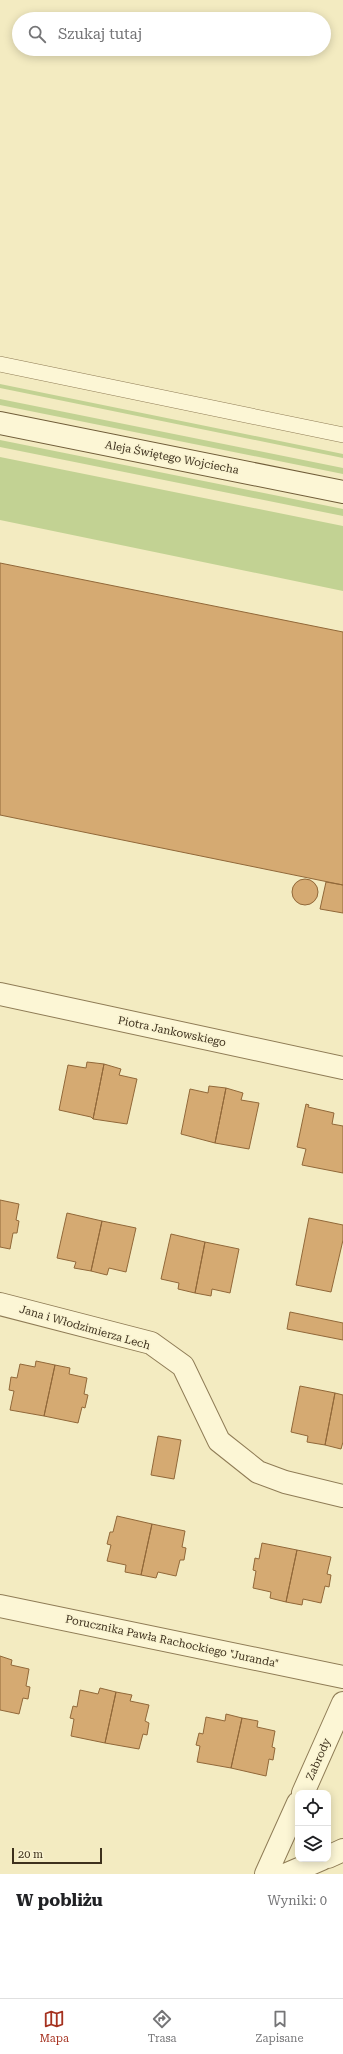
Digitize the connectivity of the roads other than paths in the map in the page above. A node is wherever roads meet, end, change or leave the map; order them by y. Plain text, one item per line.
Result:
1 (0, 364) edge
2 (0, 423) edge
3 (343, 435) edge
4 (343, 492) edge
5 (0, 994) edge
6 (343, 1068) edge
7 (0, 1304) edge
8 (343, 1496) edge
9 (0, 1606) edge
10 (343, 1677) edge
11 (343, 1703) edge
12 (304, 1790) edge
13 (295, 1810) edge
14 (343, 1850) edge
15 (331, 1856) edge
16 (315, 1862) edge
17 (266, 1874) edge
18 (287, 1874) edge

1 - 3 lane
2 - 4 street, Aleja Świętego Wojciecha
5 - 6 street, Piotra Jankowskiego
7 - 8 street, Jana i Włodzimierza Lech
9 - 10 street, Porucznika Pawła Rachockiego "Juranda"
11 - 12 street, Zabrody
13 - 17 street
14 - 15 street
16 - 18 street

